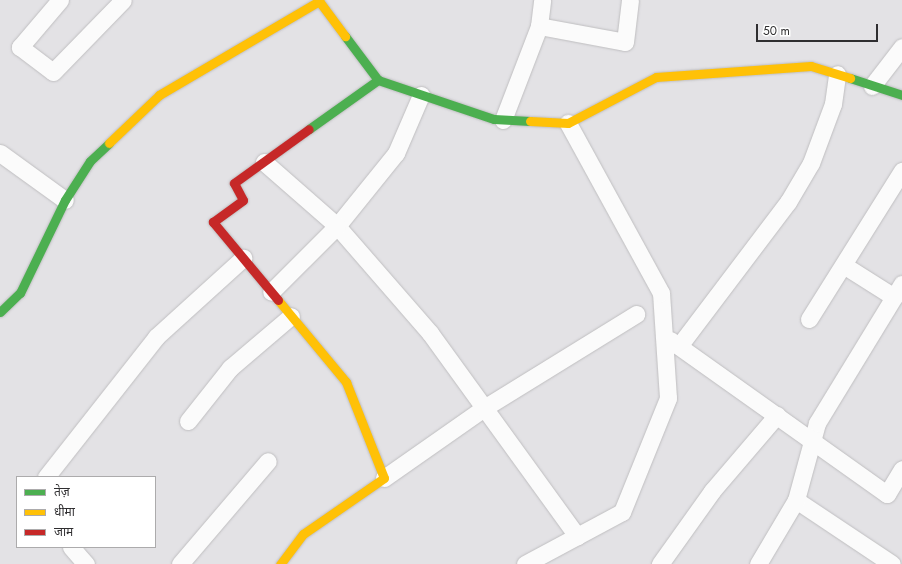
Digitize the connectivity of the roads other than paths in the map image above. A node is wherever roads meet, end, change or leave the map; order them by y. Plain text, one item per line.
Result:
1 (60, 0) edge
2 (123, 0) edge
3 (319, 0) edge
4 (542, 0) edge
5 (630, 0) edge
6 (539, 26) junction
7 (902, 47) edge
8 (837, 74) junction
9 (378, 80) junction
10 (872, 86) junction
11 (421, 94) junction
12 (902, 95) edge
13 (503, 120) junction
14 (568, 123) junction
15 (0, 153) edge
16 (264, 162) junction
17 (902, 172) edge
18 (65, 200) junction
19 (337, 226) junction
20 (243, 258) junction
21 (845, 266) junction
22 (898, 290) edge
23 (271, 292) junction
24 (0, 312) edge
25 (636, 314) dead end
26 (291, 316) junction
27 (809, 319) dead end
28 (664, 336) junction
29 (679, 346) junction
30 (484, 408) junction
31 (777, 415) junction
32 (188, 421) dead end
33 (812, 440) junction
34 (268, 461) dead end
35 (902, 469) edge
36 (47, 476) edge
37 (384, 478) junction
38 (796, 500) junction
39 (577, 536) junction
40 (72, 548) edge
41 (86, 564) edge
42 (180, 564) edge
43 (280, 564) edge
44 (525, 564) edge
45 (660, 564) edge
46 (758, 564) edge
47 (892, 564) edge

1 - 2 street
3 - 9 street
3 - 18 street
4 - 6 street
5 - 6 street
6 - 13 street
7 - 10 street
8 - 10 street
8 - 14 street
8 - 29 street
9 - 11 street
9 - 16 street
10 - 12 street
11 - 13 street
11 - 19 street
13 - 14 street
14 - 28 street
15 - 18 street
16 - 19 street
16 - 20 street
17 - 21 street
18 - 24 street
19 - 23 street
19 - 30 street
20 - 23 street
20 - 36 street
21 - 22 street
21 - 27 street
22 - 33 street
23 - 26 street
25 - 30 street
26 - 32 street
26 - 37 street
28 - 29 street
28 - 39 street
29 - 31 street
30 - 37 street
30 - 39 street
31 - 33 street
31 - 45 street
33 - 35 street
33 - 38 street
34 - 42 street
37 - 43 street
38 - 46 street
38 - 47 street
39 - 44 street
40 - 41 street

